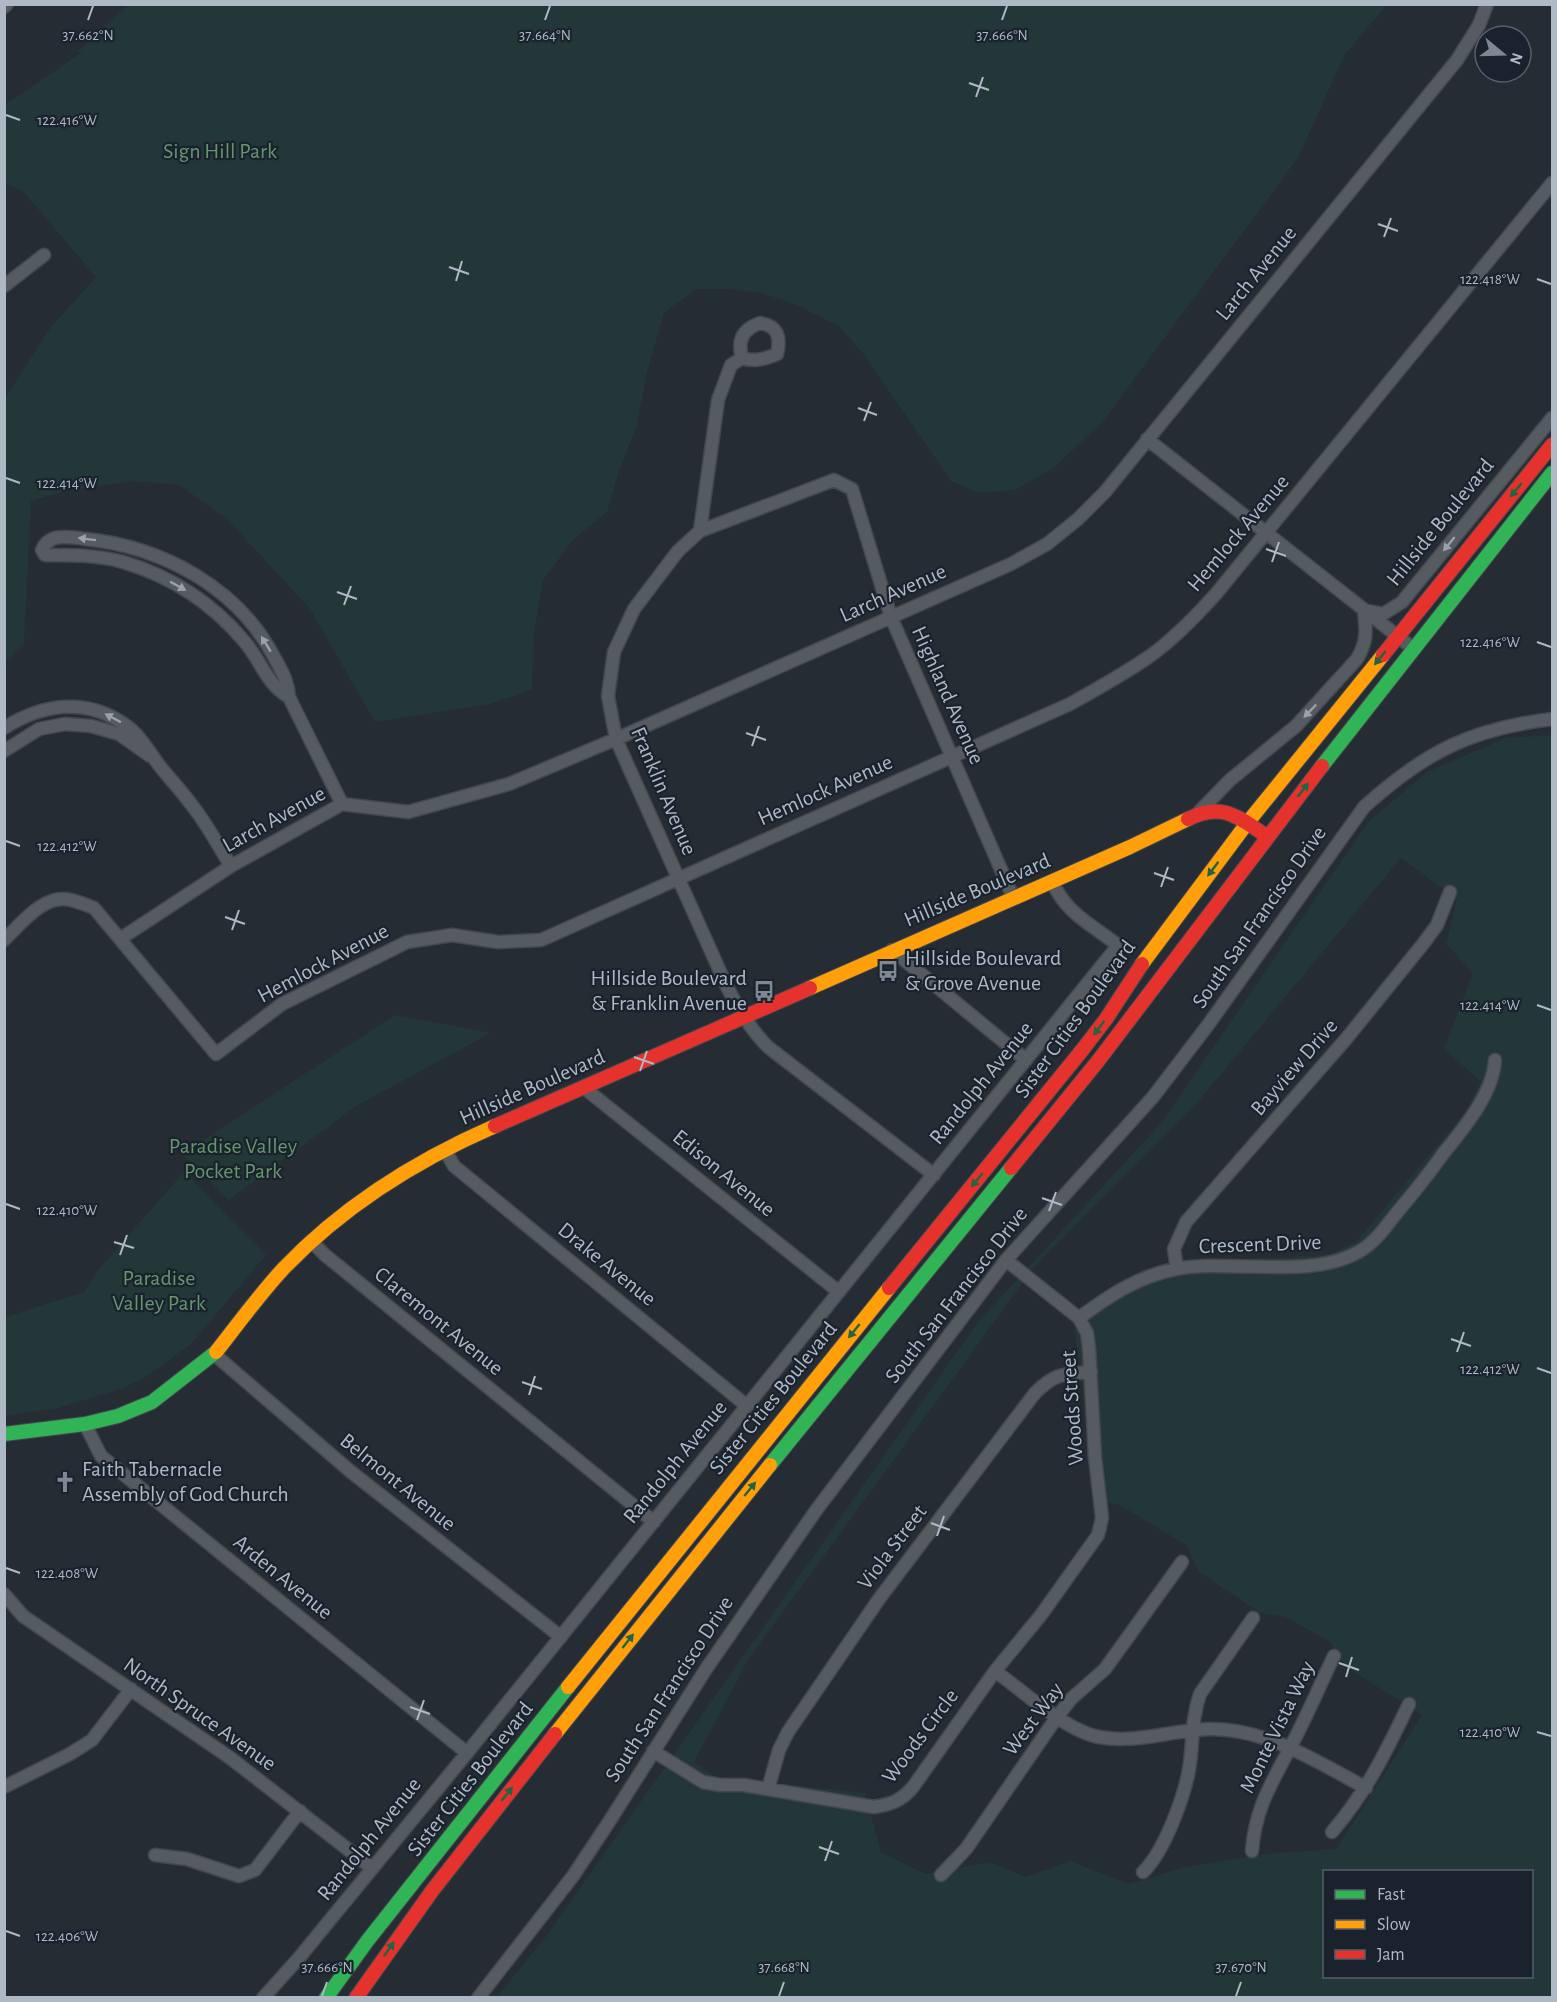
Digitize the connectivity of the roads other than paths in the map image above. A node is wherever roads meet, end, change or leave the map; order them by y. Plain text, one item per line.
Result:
1 (1487, 4) edge
2 (1552, 183) edge
3 (44, 255) dead end
4 (4, 286) edge
5 (742, 358) dead end
6 (1552, 418) edge
7 (1147, 439) junction
8 (1552, 445) edge
9 (1552, 473) edge
10 (700, 531) junction
11 (1266, 533) junction
12 (127, 545) junction
13 (122, 562) junction
14 (1364, 610) junction
15 (891, 617) junction
16 (1397, 636) junction
17 (1414, 649) junction
18 (289, 697) junction
19 (1552, 719) edge
20 (4, 728) edge
21 (616, 739) junction
22 (4, 751) edge
23 (952, 756) junction
24 (153, 758) junction
25 (342, 804) junction
26 (1197, 814) junction
27 (1248, 822) junction
28 (1268, 837) junction
29 (231, 866) junction
30 (679, 878) junction
31 (1052, 881) junction
32 (1450, 892) dead end
33 (1013, 897) junction
34 (120, 939) junction
35 (4, 940) edge
36 (892, 950) junction
37 (743, 1017) junction
38 (1026, 1060) junction
39 (1495, 1060) dead end
40 (583, 1087) junction
41 (445, 1150) junction
42 (934, 1175) junction
43 (312, 1241) junction
44 (1006, 1260) junction
45 (1177, 1269) junction
46 (839, 1292) junction
47 (1079, 1318) junction
48 (214, 1354) junction
49 (1091, 1372) junction
50 (747, 1406) junction
51 (85, 1424) junction
52 (4, 1434) edge
53 (1102, 1518) joint
54 (654, 1522) junction
55 (1182, 1562) dead end
56 (4, 1594) edge
57 (1253, 1618) dead end
58 (561, 1637) junction
59 (1334, 1656) dead end
60 (995, 1671) junction
61 (131, 1689) junction
62 (1409, 1704) dead end
63 (1057, 1717) junction
64 (1192, 1731) junction
65 (1290, 1747) junction
66 (653, 1751) junction
67 (467, 1753) junction
68 (4, 1786) edge
69 (1366, 1788) junction
70 (768, 1789) junction
71 (300, 1812) junction
72 (1332, 1832) dead end
73 (1252, 1851) dead end
74 (155, 1855) dead end
75 (372, 1868) junction
76 (1143, 1872) dead end
77 (941, 1875) dead end
78 (263, 1998) edge
79 (326, 1998) edge
80 (356, 1998) edge
81 (478, 1998) edge

1 - 7 street, Larch Avenue
2 - 11 street, Hemlock Avenue
3 - 4 street
5 - 10 street
6 -> 14 street, Hillside Boulevard
7 - 11 street
7 - 15 street, Larch Avenue
8 -> 16 main road, Hillside Boulevard
9 - 17 main road
10 - 15 street, Highland Avenue
10 - 21 street, Franklin Avenue
11 - 14 street
11 - 23 street, Hemlock Avenue
12 - 13 street
12 -> 13 street
18 -> 12 street
13 -> 18 street
14 - 16 street
14 -> 26 street, Hillside Boulevard
15 - 21 street, Larch Avenue
15 - 23 street, Highland Avenue
16 - 17 street
16 -> 27 main road, Hillside Boulevard
28 -> 17 main road
18 - 25 street
19 - 44 street, South San Francisco Drive
24 -> 20 street
21 - 25 street, Larch Avenue
21 - 30 street, Franklin Avenue
22 - 24 street
23 - 30 street, Hemlock Avenue
23 - 33 street, Highland Avenue
24 - 29 street
25 - 29 street, Larch Avenue
26 - 27 main road, Hillside Boulevard
26 - 31 main road, Hillside Boulevard
27 - 28 main road, Hillside Boulevard
27 -> 79 main road, Sister Cities Boulevard
80 -> 28 main road, Sister Cities Boulevard
29 - 34 street, Larch Avenue
30 - 34 street, Hemlock Avenue
30 - 37 street, Franklin Avenue
31 - 33 main road, Hillside Boulevard
31 - 38 street, Randolph Avenue
32 - 45 street, Bayview Drive
33 - 36 main road, Hillside Boulevard
34 - 35 street, Hemlock Avenue
36 - 37 main road, Hillside Boulevard
36 - 38 street
37 - 40 main road, Hillside Boulevard
37 - 42 street, Franklin Avenue
38 - 42 street, Randolph Avenue
39 - 45 street, Crescent Drive
40 - 41 main road, Hillside Boulevard
40 - 46 street, Edison Avenue
41 - 43 main road, Hillside Boulevard
41 - 50 street, Drake Avenue
42 - 46 street, Randolph Avenue
43 - 48 main road, Hillside Boulevard
43 - 54 street, Claremont Avenue
44 - 47 street, Woods Street
44 - 66 street, South San Francisco Drive
45 - 47 street, Crescent Drive
46 - 50 street, Randolph Avenue
47 - 49 street, Woods Street
48 - 51 main road, Hillside Boulevard
48 - 58 street, Belmont Avenue
49 - 53 street, Woods Street
49 - 70 street, Viola Street
50 - 54 street, Randolph Avenue
51 - 52 main road, Hillside Boulevard
51 - 67 street, Arden Avenue
53 - 60 street, Woods Circle
54 - 58 street, Randolph Avenue
55 - 63 street, West Way
56 - 61 street, North Spruce Avenue
57 - 64 street
58 - 67 street, Randolph Avenue
59 - 65 street, Monte Vista Way
60 - 63 street
60 - 70 street, Woods Circle
61 - 68 street
61 - 71 street, North Spruce Avenue
62 - 69 street
63 - 64 street
63 - 77 street, West Way
64 - 65 street
64 - 76 street
65 - 69 street
65 - 73 street, Monte Vista Way
66 - 70 street, Woods Circle
66 - 81 street, South San Francisco Drive
67 - 75 street, Randolph Avenue
69 - 72 street
71 - 74 street
71 - 75 street, North Spruce Avenue
75 - 78 street, Randolph Avenue

